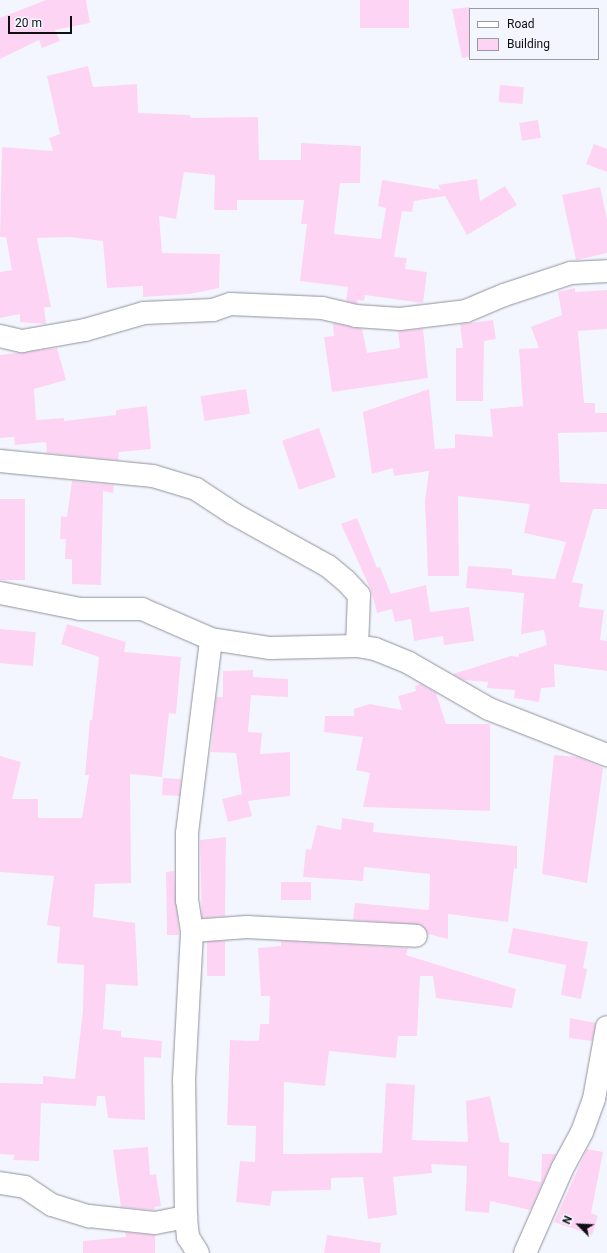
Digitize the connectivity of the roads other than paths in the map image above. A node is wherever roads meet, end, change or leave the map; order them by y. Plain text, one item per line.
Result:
1 (607, 271) edge
2 (0, 336) edge
3 (0, 461) edge
4 (0, 593) edge
5 (211, 639) junction
6 (357, 646) junction
7 (607, 755) edge
8 (192, 931) junction
9 (416, 936) dead end
10 (607, 1027) edge
11 (0, 1183) edge
12 (186, 1217) junction
13 (198, 1253) edge
14 (525, 1253) edge

1 - 2 street
3 - 6 street
4 - 5 street
5 - 6 street
5 - 8 street
6 - 7 street
8 - 9 street
8 - 12 street
10 - 14 street
11 - 12 street
12 - 13 street

